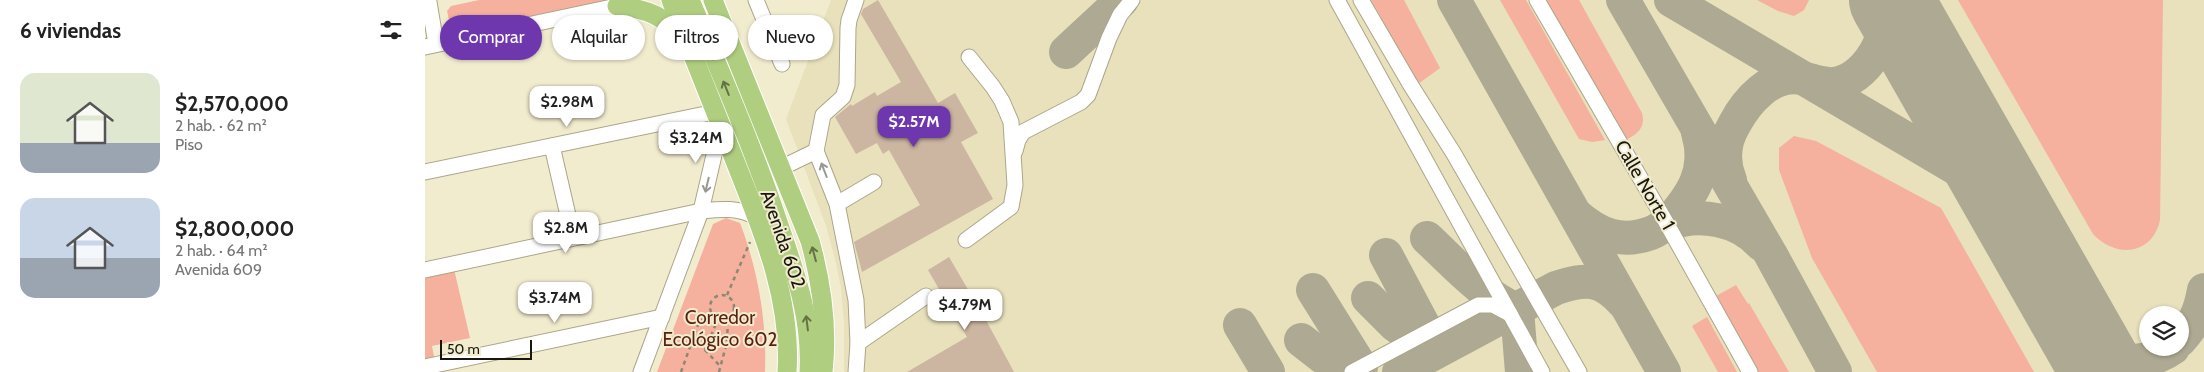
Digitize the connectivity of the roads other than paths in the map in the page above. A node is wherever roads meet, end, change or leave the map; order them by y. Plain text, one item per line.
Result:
1 (671, 0) edge
2 (690, 0) edge
3 (713, 0) edge
4 (756, 0) edge
5 (856, 0) edge
6 (1132, 0) edge
7 (1337, 0) edge
8 (1361, 0) edge
9 (1537, 0) edge
10 (430, 1) edge
11 (621, 3) edge
12 (655, 15) edge
13 (677, 15) edge
14 (431, 45) edge
15 (969, 56) dead end
16 (695, 60) edge
17 (782, 64) dead end
18 (1002, 101) junction
19 (718, 118) junction
20 (1036, 125) junction
21 (552, 146) junction
22 (817, 151) junction
23 (1015, 159) junction
24 (781, 168) junction
25 (425, 172) edge
26 (874, 182) dead end
27 (837, 204) junction
28 (701, 211) junction
29 (757, 219) junction
30 (573, 237) junction
31 (966, 240) dead end
32 (1485, 268) junction
33 (425, 270) edge
34 (926, 296) dead end
35 (1478, 305) junction
36 (1510, 314) junction
37 (662, 317) junction
38 (858, 343) junction
39 (456, 366) edge
40 (425, 367) edge
41 (641, 372) edge
42 (787, 372) edge
43 (809, 372) edge
44 (823, 372) edge
45 (856, 372) edge
46 (1352, 372) edge
47 (1542, 372) edge
48 (1579, 372) edge
49 (1750, 372) edge

1 - 13 main road, Avenida 602
43 -> 2 main road, Avenida 602
3 - 24 main road
4 - 17 street
5 - 22 street
6 - 20 street
7 - 32 street
8 - 48 street
9 - 49 street, Calle Norte 1
10 - 14 street
11 - 12 main road
11 - 14 street
15 - 18 street
16 - 19 main road, Avenida 602
18 - 20 street
18 - 23 street
19 - 21 street
19 -> 28 street
19 - 29 main road, Avenida 602
20 - 23 street
21 - 25 street
21 - 30 street
22 - 24 street
27 -> 22 street
23 - 31 street
44 -> 24 main road
26 - 27 street
27 - 38 street
28 - 29 street
28 - 30 street
28 - 37 street
29 - 42 main road, Avenida 602
30 - 33 street
32 - 35 street
32 - 36 street
34 - 38 street
35 - 36 street
35 - 46 street
36 - 47 street
37 - 39 street
37 - 41 street
38 - 45 street
39 - 40 street

